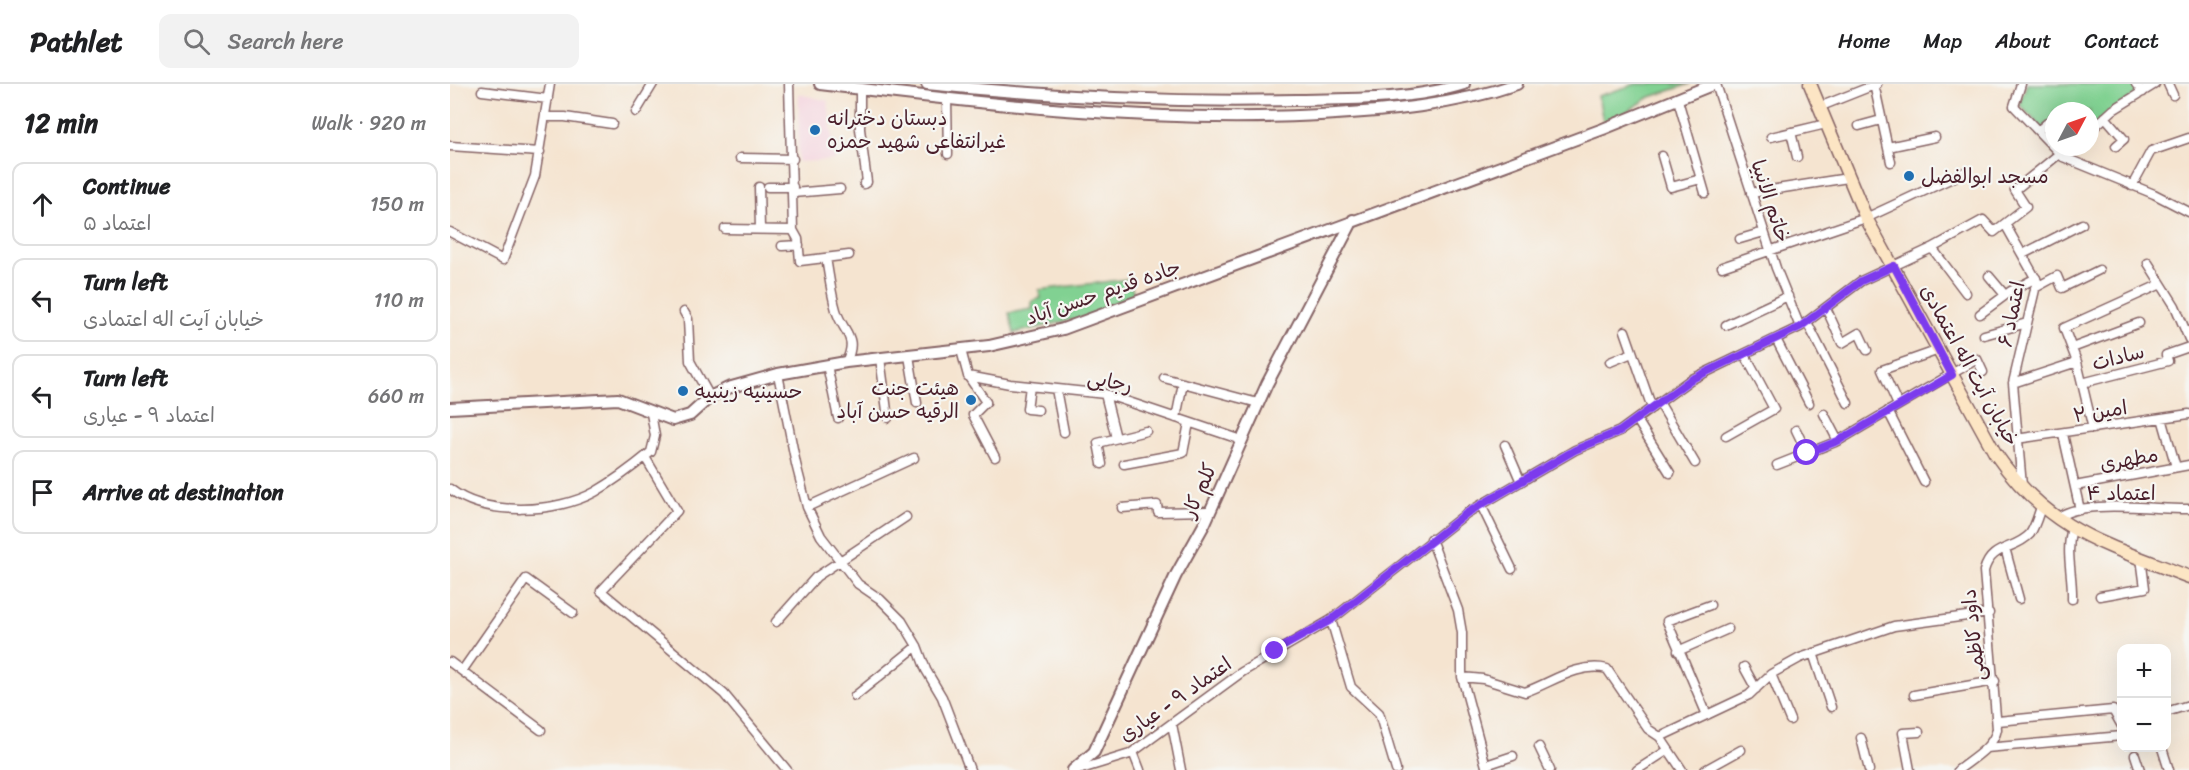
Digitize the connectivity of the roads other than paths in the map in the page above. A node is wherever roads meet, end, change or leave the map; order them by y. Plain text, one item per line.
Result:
1 (550, 84) edge
2 (653, 84) edge
3 (789, 84) edge
4 (820, 84) edge
5 (927, 84) edge
6 (1464, 84) edge
7 (1517, 84) edge
8 (1715, 84) edge
9 (1809, 84) edge
10 (1875, 84) edge
11 (2021, 84) edge
12 (2136, 84) edge
13 (2155, 84) edge
14 (2168, 84) edge
15 (860, 89) junction
16 (482, 91) dead end
17 (2143, 92) junction
18 (2173, 94) dead end
19 (548, 99) junction
20 (947, 100) junction
21 (1678, 100) junction
22 (1819, 107) junction
23 (636, 112) dead end
24 (546, 117) junction
25 (2105, 117) junction
26 (1881, 120) junction
27 (2099, 123) edge
28 (612, 124) dead end
29 (1826, 124) junction
30 (2045, 125) edge
31 (1859, 126) dead end
32 (2038, 131) junction
33 (1791, 132) junction
34 (1771, 137) dead end
35 (1935, 137) dead end
36 (2045, 138) edge
37 (2189, 138) edge
38 (450, 146) edge
39 (2116, 146) dead end
40 (1888, 147) junction
41 (540, 152) junction
42 (948, 154) dead end
43 (1662, 156) dead end
44 (2060, 156) edge
45 (2063, 156) edge
46 (740, 158) dead end
47 (1797, 158) dead end
48 (793, 159) junction
49 (1891, 162) dead end
50 (1965, 172) dead end
51 (1848, 178) junction
52 (1701, 179) junction
53 (864, 184) dead end
54 (2132, 186) junction
55 (840, 189) dead end
56 (793, 190) junction
57 (1705, 193) dead end
58 (1751, 193) junction
59 (2189, 212) edge
60 (1866, 218) junction
61 (1353, 220) junction
62 (2005, 224) junction
63 (2082, 224) dead end
64 (725, 229) dead end
65 (760, 229) junction
66 (793, 230) junction
67 (450, 232) edge
68 (1764, 232) junction
69 (1740, 239) dead end
70 (799, 245) junction
71 (782, 246) dead end
72 (1932, 248) junction
73 (1770, 252) junction
74 (2024, 254) junction
75 (849, 255) dead end
76 (826, 258) junction
77 (2148, 263) dead end
78 (1894, 266) junction
79 (1722, 267) dead end
80 (2099, 270) dead end
81 (1989, 276) dead end
82 (2036, 278) junction
83 (2161, 284) junction
84 (2035, 288) junction
85 (1966, 293) dead end
86 (2006, 295) junction
87 (1788, 296) junction
88 (1826, 308) junction
89 (684, 312) dead end
90 (1980, 314) dead end
91 (2027, 323) junction
92 (2139, 323) dead end
93 (1804, 324) junction
94 (1726, 325) dead end
95 (1625, 332) dead end
96 (1984, 335) dead end
97 (1776, 339) junction
98 (2189, 339) edge
99 (2189, 347) edge
100 (2072, 348) junction
101 (851, 349) junction
102 (961, 350) junction
103 (1867, 350) dead end
104 (1939, 350) junction
105 (1632, 353) junction
106 (1745, 355) junction
107 (909, 356) junction
108 (880, 358) junction
109 (866, 360) junction
110 (846, 362) junction
111 (1610, 362) dead end
112 (2077, 362) junction
113 (827, 365) junction
114 (1983, 372) dead end
115 (778, 374) junction
116 (1952, 375) junction
117 (968, 376) junction
118 (1164, 378) dead end
119 (1183, 383) junction
120 (2013, 383) junction
121 (2082, 383) junction
122 (1030, 386) junction
123 (1056, 389) junction
124 (1106, 394) junction
125 (710, 397) junction
126 (917, 403) dead end
127 (1809, 403) dead end
128 (1848, 403) dead end
129 (1258, 404) junction
130 (1656, 405) junction
131 (1898, 405) junction
132 (450, 408) edge
133 (1038, 410) dead end
134 (1888, 411) junction
135 (651, 413) junction
136 (1824, 414) dead end
137 (2189, 414) edge
138 (838, 418) dead end
139 (888, 418) dead end
140 (1176, 418) junction
141 (2162, 418) junction
142 (1637, 420) junction
143 (1190, 423) junction
144 (1796, 429) dead end
145 (2093, 429) junction
146 (1146, 431) dead end
147 (1064, 432) dead end
148 (2063, 434) junction
149 (1726, 436) dead end
150 (1116, 438) junction
151 (2016, 438) junction
152 (1242, 440) junction
153 (1838, 441) junction
154 (1505, 445) dead end
155 (1807, 453) junction
156 (645, 457) junction
157 (995, 457) dead end
158 (914, 458) dead end
159 (1695, 463) dead end
160 (1102, 464) dead end
161 (1124, 465) dead end
162 (1778, 465) dead end
163 (2189, 465) edge
164 (2176, 467) junction
165 (1670, 474) dead end
166 (1521, 482) junction
167 (1924, 483) dead end
168 (2075, 486) junction
169 (2022, 490) junction
170 (451, 491) edge
171 (1481, 505) junction
172 (807, 507) junction
173 (2041, 507) junction
174 (1122, 508) dead end
175 (2189, 509) edge
176 (2080, 510) junction
177 (1210, 511) junction
178 (906, 517) dead end
179 (2057, 519) junction
180 (2072, 528) junction
181 (1431, 539) junction
182 (2005, 548) junction
183 (2141, 558) junction
184 (840, 560) junction
185 (1512, 569) dead end
186 (2189, 577) edge
187 (2100, 596) dead end
188 (2019, 599) dead end
189 (2072, 599) dead end
190 (1710, 605) dead end
191 (573, 613) dead end
192 (1989, 613) junction
193 (1331, 620) junction
194 (776, 622) dead end
195 (1728, 629) dead end
196 (917, 646) junction
197 (1678, 651) junction
198 (1813, 653) junction
199 (450, 662) edge
200 (1744, 667) dead end
201 (462, 671) junction
202 (1771, 674) junction
203 (1462, 677) junction
204 (1995, 681) junction
205 (1756, 689) junction
206 (1914, 694) dead end
207 (855, 696) dead end
208 (2189, 705) edge
209 (1831, 707) dead end
210 (2171, 710) edge
211 (1707, 715) junction
212 (2117, 718) edge
213 (1790, 720) dead end
214 (1998, 721) junction
215 (1172, 724) junction
216 (541, 730) dead end
217 (1919, 732) dead end
218 (2117, 736) edge
219 (1660, 738) junction
220 (1861, 738) dead end
221 (1539, 747) dead end
222 (1986, 748) junction
223 (1668, 750) junction
224 (1741, 750) dead end
225 (1133, 752) junction
226 (2164, 752) edge
227 (2135, 755) dead end
228 (1513, 756) dead end
229 (1487, 767) edge
230 (787, 770) edge
231 (970, 770) edge
232 (1073, 770) edge
233 (1078, 770) edge
234 (1140, 770) edge
235 (1181, 770) edge
236 (1396, 770) edge
237 (1550, 770) edge
238 (1637, 770) edge
239 (1682, 770) edge
240 (1705, 770) edge
241 (1869, 770) edge
242 (1910, 770) edge
243 (1958, 770) edge
244 (2140, 770) edge
245 (2169, 770) edge

1 - 19 street
2 - 23 street
3 - 48 street
4 - 15 street
5 - 6 street
7 - 20 street
8 - 21 street, جاده قدیم حسن آباد
8 - 58 street, خاتم الانبیا
9 - 22 main road, خیابان آیت اله اعتمادی
10 - 22 street
10 - 26 street
11 - 32 street
12 - 17 street
13 - 17 street
14 - 18 street
15 - 20 street
15 - 53 street
16 - 19 street
17 - 25 street
19 - 24 street
20 - 42 street
21 - 52 street
21 - 61 street, جاده قدیم حسن آباد
22 - 29 main road, خیابان آیت اله اعتمادی
24 - 28 street
24 - 41 street
25 - 27 street
25 - 39 street
26 - 31 street
26 - 40 street
29 - 33 street
29 - 51 main road, خیابان آیت اله اعتمادی
30 - 32 street
32 - 36 street
33 - 34 street
33 - 47 street
35 - 40 street
37 - 54 street
38 - 41 street
40 - 49 street
41 - 67 street
43 - 52 street
44 - 62 street
45 - 54 street
46 - 48 street
48 - 56 street
50 - 60 street
51 - 58 street
51 - 60 main road, خیابان آیت اله اعتمادی
52 - 57 street
54 - 59 street
55 - 56 street
56 - 65 street
56 - 66 street
58 - 68 street, خاتم الانبیا
60 - 73 street
60 - 78 main road, خیابان آیت اله اعتمادی
61 - 102 street, جاده قدیم حسن آباد
61 - 129 street, کلم کار
62 - 72 street, اعتماد ۹ - عیاری
62 - 74 street, اعتماد ۶
63 - 74 street
64 - 65 street
65 - 66 street
66 - 70 street
68 - 69 street
68 - 73 street, خاتم الانبیا
70 - 71 street
70 - 76 street
72 - 78 street, اعتماد ۹ - عیاری
72 - 85 street
73 - 79 street
73 - 87 street, خاتم الانبیا
74 - 82 street, اعتماد ۶
75 - 76 street
76 - 101 street
77 - 83 street
78 - 88 street, اعتماد ۹ - عیاری
78 - 104 main road, خیابان آیت اله اعتمادی
80 - 84 street
81 - 86 street
82 - 84 street, اعتماد ۶
82 - 86 street
83 - 98 street
83 - 100 street
84 - 91 street, اعتماد ۶
86 - 90 street
87 - 93 street, خاتم الانبیا
87 - 94 street
88 - 93 street, اعتماد ۹ - عیاری
88 - 103 street
89 - 125 street
91 - 96 street
91 - 120 street, اعتماد ۶
92 - 100 street
93 - 97 street, اعتماد ۹ - عیاری
93 - 128 street, خاتم الانبیا
95 - 105 street
97 - 106 street, اعتماد ۹ - عیاری
97 - 127 street
99 - 121 street, سادات
100 - 112 street
101 - 109 street
101 - 110 street
102 - 107 street, جاده قدیم حسن آباد
102 - 117 street
104 - 116 main road, خیابان آیت اله اعتمادی
104 - 131 street
105 - 111 street
105 - 130 street
106 - 130 street, اعتماد ۹ - عیاری
106 - 149 street
107 - 108 street, جاده قدیم حسن آباد
107 - 126 street
108 - 109 street, جاده قدیم حسن آباد
108 - 139 street
109 - 110 street, جاده قدیم حسن آباد
110 - 113 street, جاده قدیم حسن آباد
112 - 120 street
112 - 121 street
113 - 115 street, جاده قدیم حسن آباد
113 - 138 street
114 - 116 street
115 - 125 street, جاده قدیم حسن آباد
115 - 172 street
116 - 131 street
116 - 169 main road, خیابان آیت اله اعتمادی
117 - 122 street, رجایی
117 - 157 street
118 - 119 street
119 - 129 street
119 - 140 street
120 - 151 street, اعتماد ۶
121 - 145 street
122 - 123 street, رجایی
122 - 133 street
123 - 124 street, رجایی
123 - 147 street
124 - 140 street, رجایی
124 - 150 street
125 - 135 street, جاده قدیم حسن آباد
129 - 152 street, کلم کار
130 - 142 street, اعتماد ۹ - عیاری
130 - 159 street
131 - 134 street
132 - 135 street, جاده قدیم حسن آباد
134 - 153 street
134 - 167 street
135 - 156 street
136 - 153 street
137 - 141 street, امین ۲
140 - 143 street, رجایی
141 - 145 street, امین ۲
141 - 164 street
142 - 165 street
142 - 166 street, اعتماد ۹ - عیاری
143 - 152 street, رجایی
143 - 161 street
144 - 155 street
145 - 148 street, امین ۲
146 - 150 street
148 - 151 street, امین ۲
148 - 168 street
150 - 160 street
151 - 169 street, اعتماد ۶
152 - 177 street, کلم کار
153 - 155 street
154 - 166 street
155 - 162 street
156 - 170 street
156 - 230 street
158 - 172 street
163 - 164 street, مطهری
164 - 168 street, مطهری
166 - 171 street, اعتماد ۹ - عیاری
168 - 176 street
169 - 173 main road, خیابان آیت اله اعتمادی
171 - 181 street, اعتماد ۹ - عیاری
171 - 185 street
172 - 184 street
173 - 179 main road, خیابان آیت اله اعتمادی
173 - 182 street, داود کاظمی
174 - 177 street
175 - 176 street, اعتماد ۴
176 - 179 street, اعتماد ۴
177 - 232 street, کلم کار
178 - 184 street
179 - 180 main road, خیابان آیت اله اعتمادی
180 - 183 main road, خیابان آیت اله اعتمادی
180 - 189 street
181 - 193 street, اعتماد ۹ - عیاری
181 - 203 street
182 - 188 street
182 - 192 street, داود کاظمی
183 - 186 main road, خیابان آیت اله اعتمادی
183 - 187 street
184 - 194 street
184 - 196 street
190 - 197 street
191 - 201 street
192 - 198 street
192 - 204 street, داود کاظمی
193 - 215 street, اعتماد ۹ - عیاری
193 - 236 street
195 - 197 street
196 - 207 street
196 - 231 street
197 - 211 street
198 - 202 street
198 - 209 street
199 - 201 street
200 - 205 street
201 - 216 street
202 - 205 street
202 - 213 street
203 - 219 street
203 - 229 street
204 - 206 street
204 - 214 street, داود کاظمی
205 - 211 street
208 - 210 street
211 - 219 street
212 - 214 street
214 - 222 street, داود کاظمی
215 - 225 street, اعتماد ۹ - عیاری
215 - 235 street
217 - 242 street
218 - 222 street
219 - 223 street
220 - 241 street
221 - 237 street
222 - 243 street, داود کاظمی
223 - 238 street
223 - 239 street
224 - 240 street
225 - 233 street, اعتماد ۹ - عیاری
225 - 234 street
226 - 245 street
227 - 244 street
228 - 229 street

